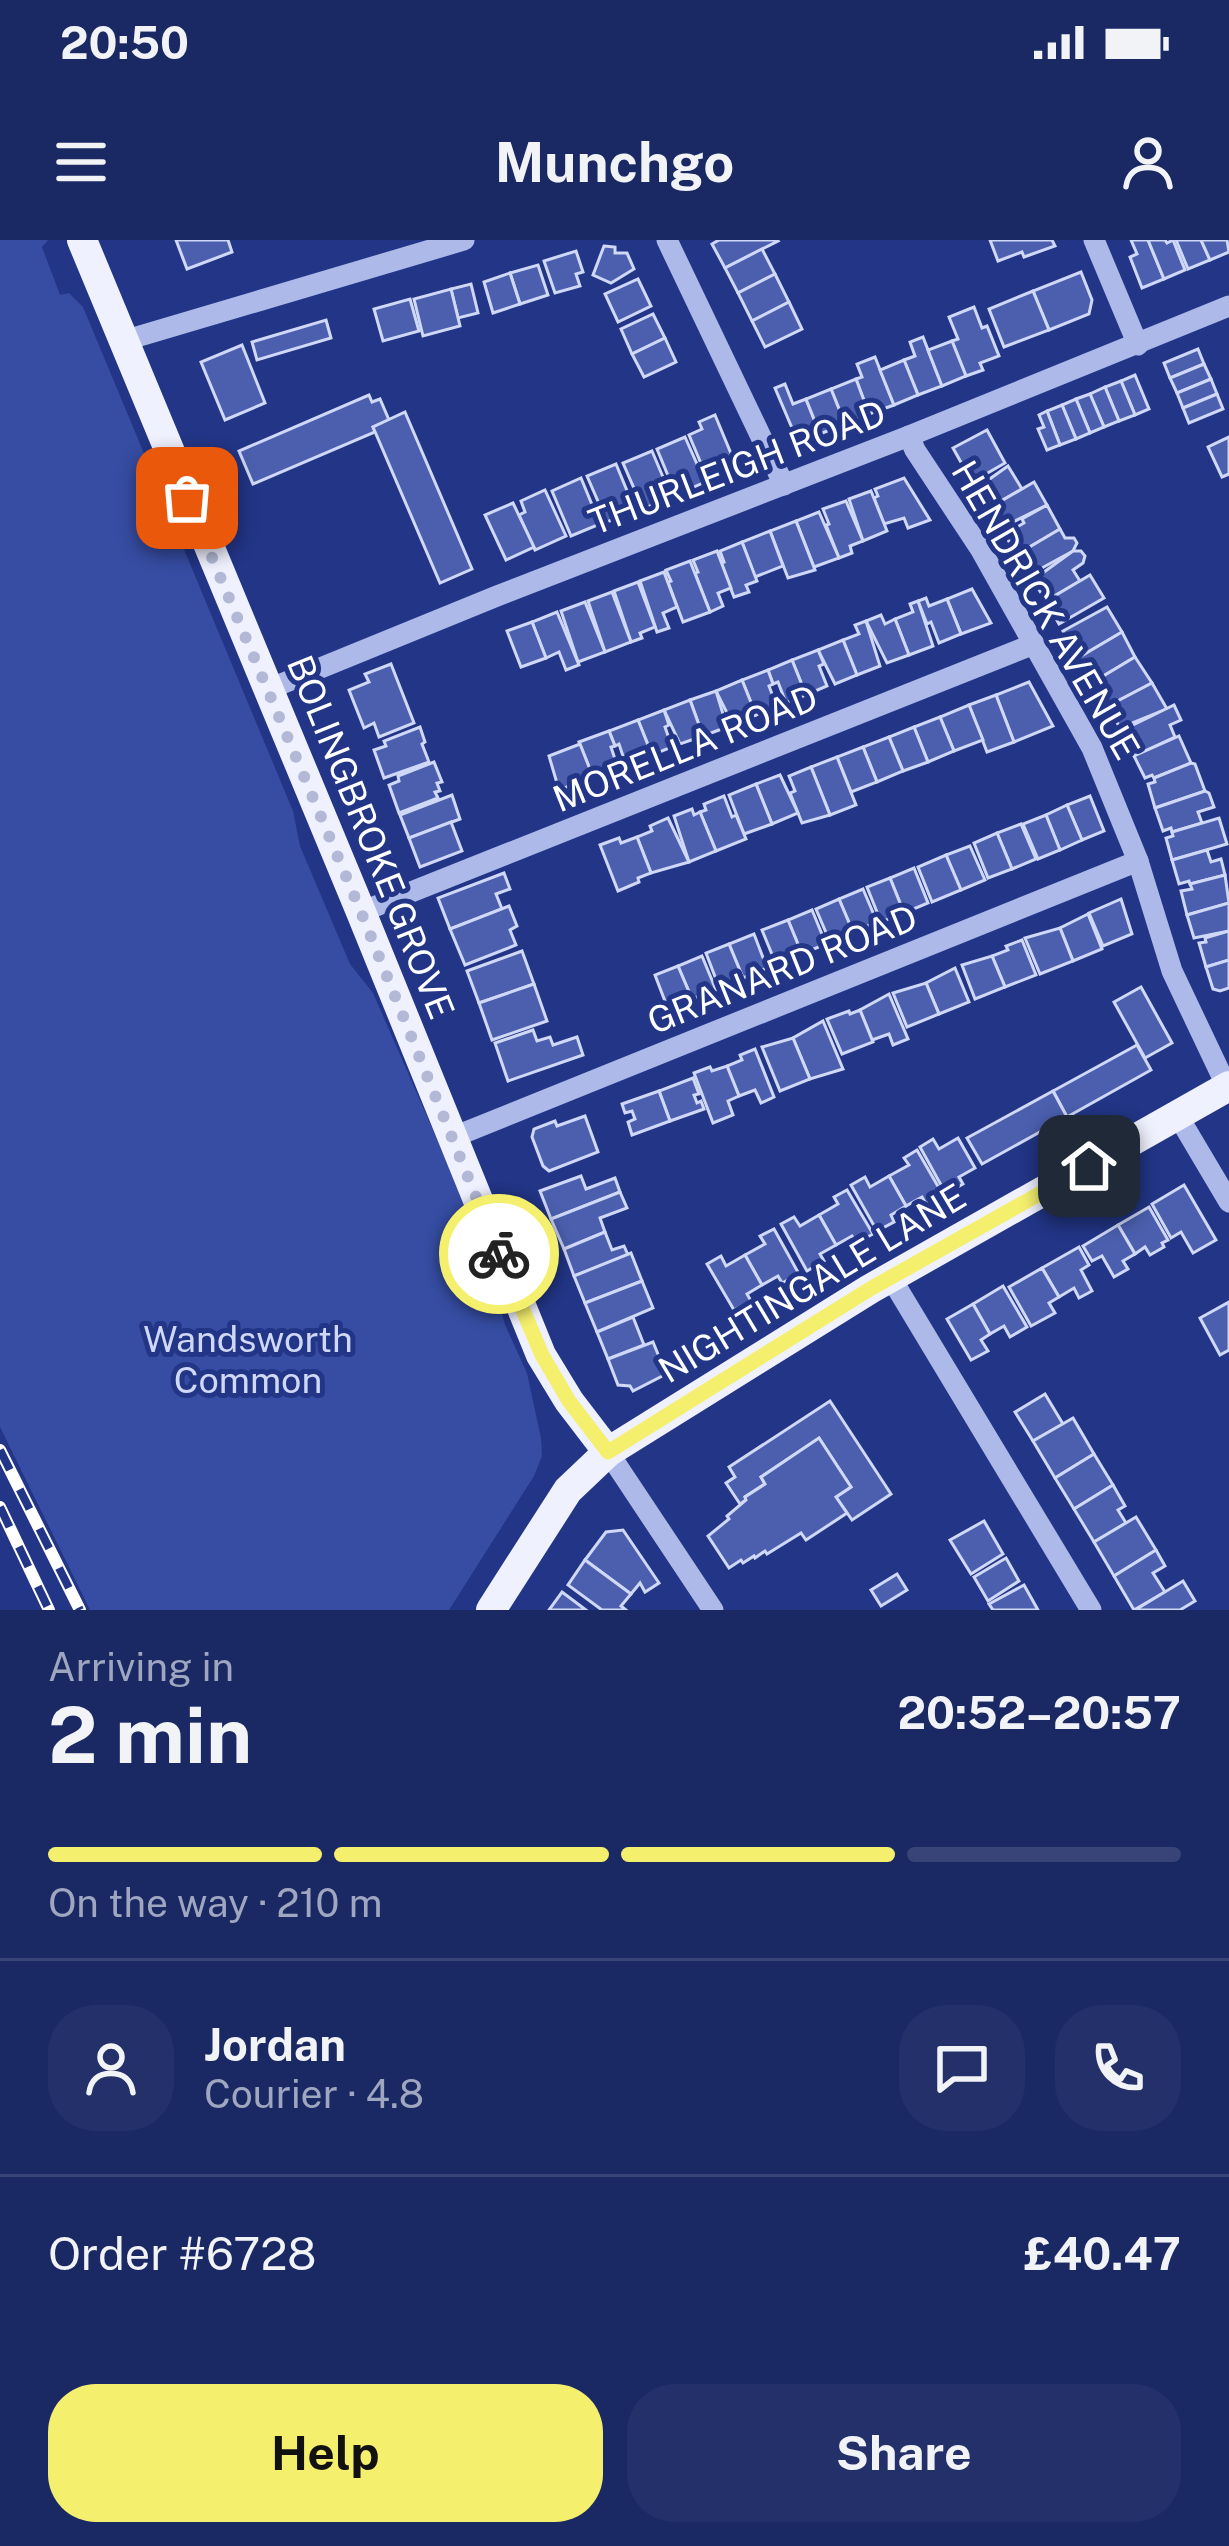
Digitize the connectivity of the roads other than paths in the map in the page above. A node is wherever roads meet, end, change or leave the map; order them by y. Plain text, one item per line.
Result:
1 (82, 240) edge
2 (464, 240) edge
3 (667, 240) edge
4 (1094, 240) edge
5 (1228, 309) edge
6 (122, 341) junction
7 (1138, 345) junction
8 (909, 436) junction
9 (784, 485) junction
10 (1034, 644) junction
11 (269, 689) junction
12 (1138, 861) junction
13 (361, 912) junction
14 (1228, 1086) edge
15 (1178, 1116) junction
16 (451, 1138) junction
17 (1229, 1202) edge
18 (891, 1278) junction
19 (608, 1452) junction
20 (491, 1610) edge
21 (713, 1610) edge
22 (1090, 1610) edge

1 - 6 main road, BOLINGBROKE GROVE
2 - 6 street
3 - 9 street
4 - 7 street
5 - 7 street, THURLEIGH ROAD
6 - 11 main road, BOLINGBROKE GROVE
7 - 8 street, THURLEIGH ROAD
8 - 9 street, THURLEIGH ROAD
8 - 10 street, HENDRICK AVENUE
9 - 11 street, THURLEIGH ROAD
10 - 12 street, HENDRICK AVENUE
10 - 13 street, MORELLA ROAD
11 - 13 main road, BOLINGBROKE GROVE
12 - 14 street, HENDRICK AVENUE
12 - 16 street, GRANARD ROAD
13 - 16 main road, BOLINGBROKE GROVE
14 - 15 main road, NIGHTINGALE LANE
15 - 17 street
15 - 18 main road, NIGHTINGALE LANE
16 - 19 main road, BOLINGBROKE GROVE
18 - 19 main road, NIGHTINGALE LANE
18 - 22 street
19 - 20 main road, NIGHTINGALE LANE
19 - 21 street

